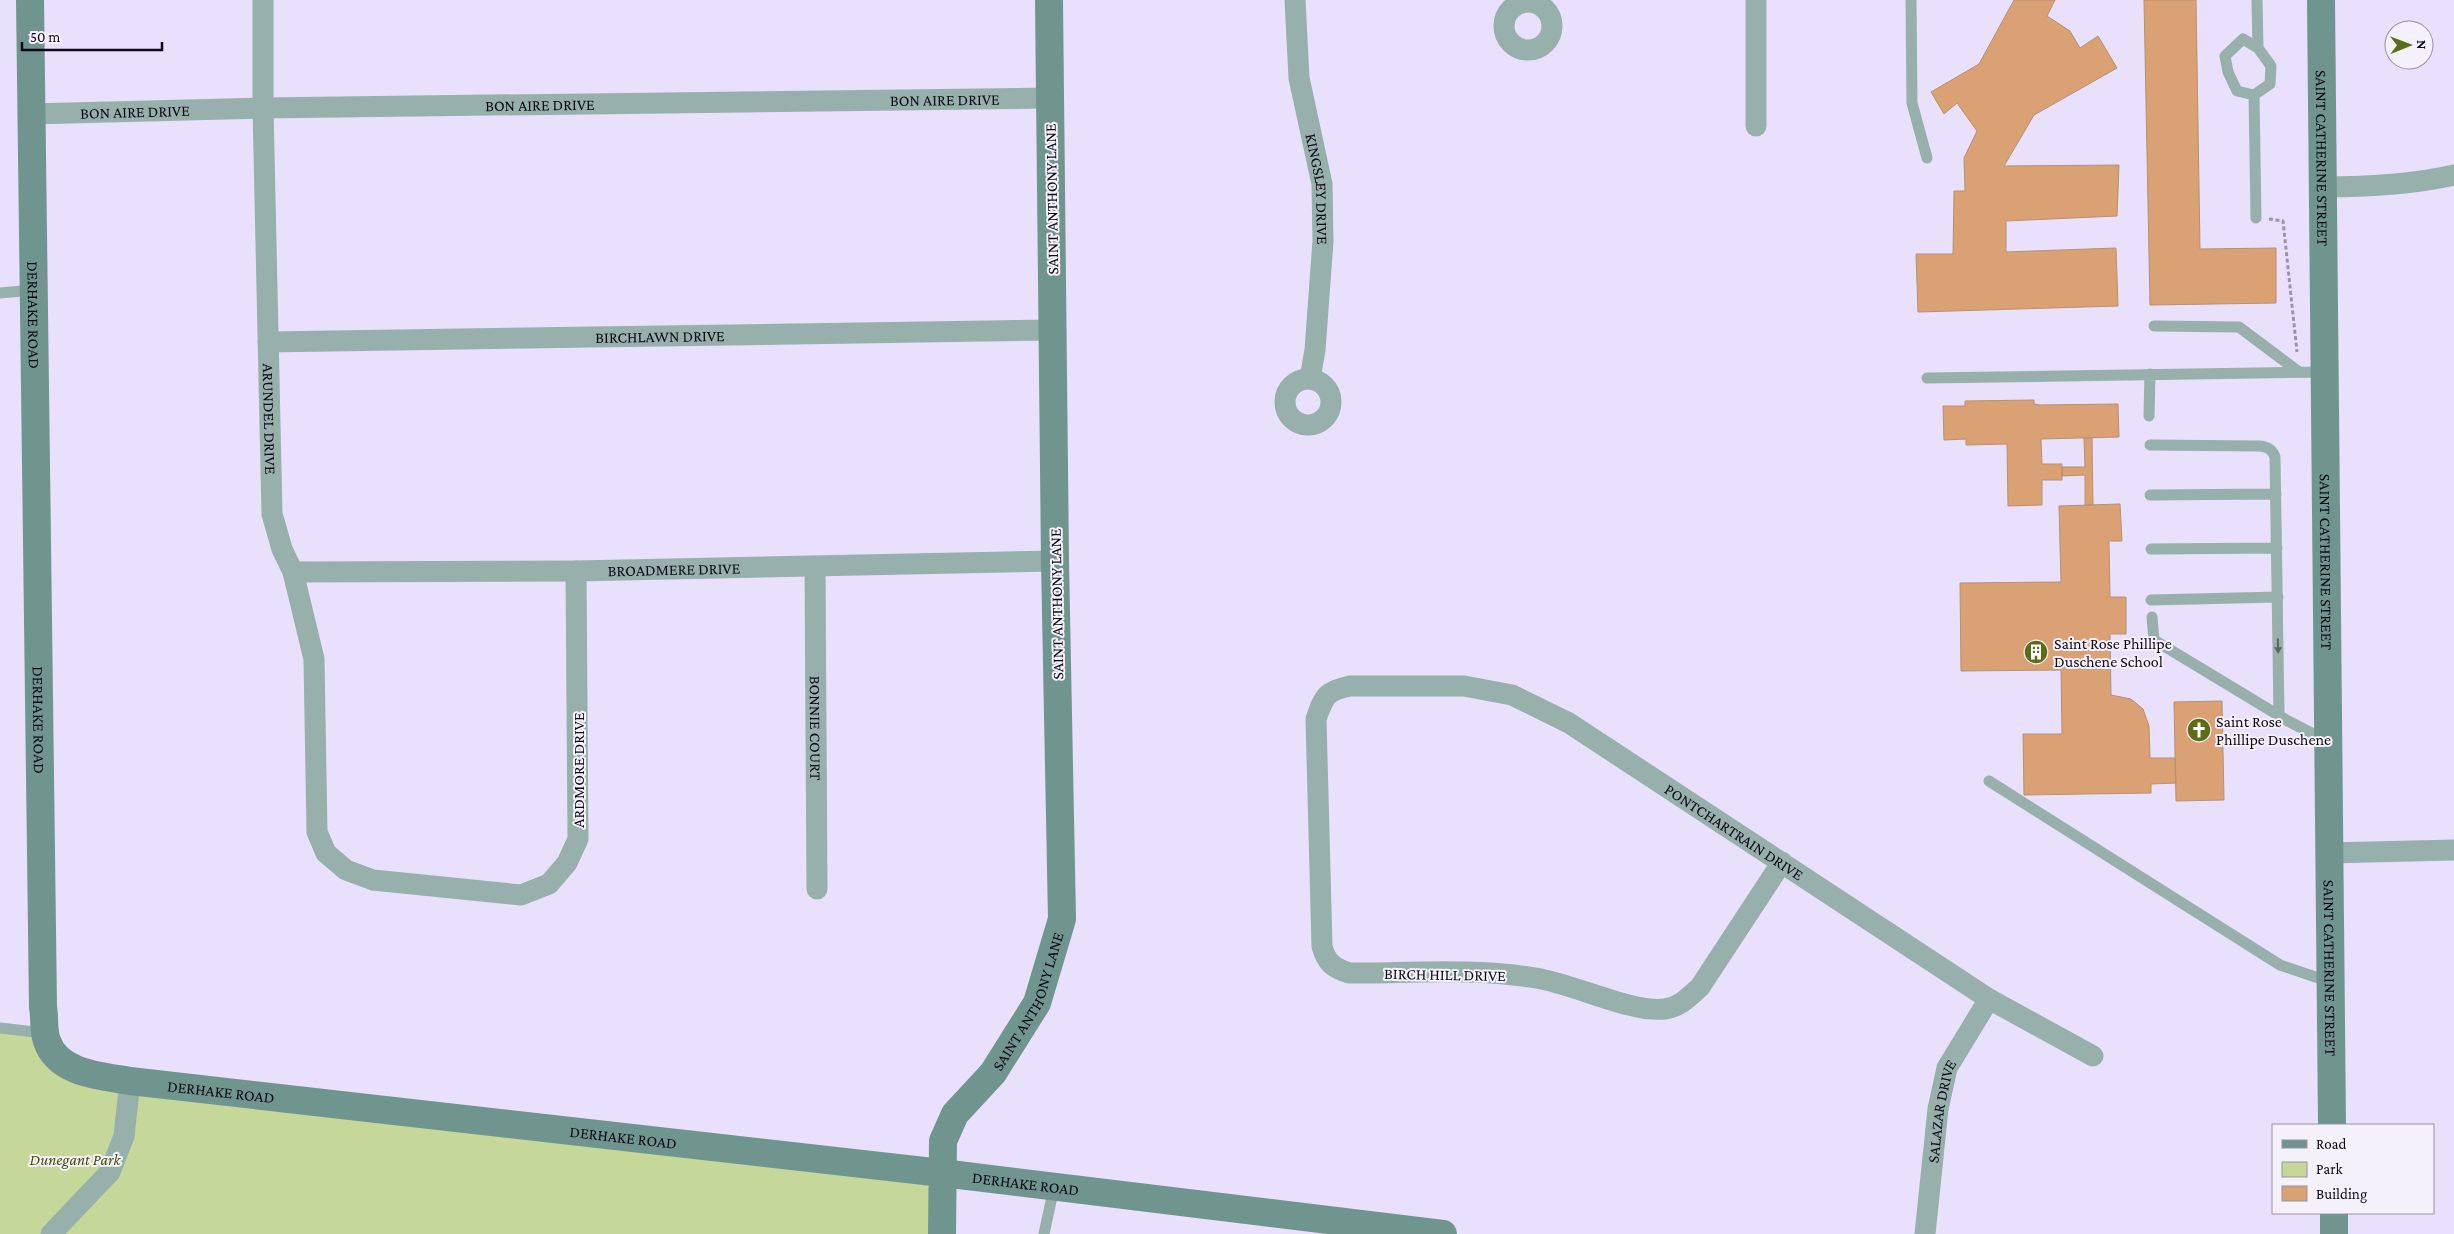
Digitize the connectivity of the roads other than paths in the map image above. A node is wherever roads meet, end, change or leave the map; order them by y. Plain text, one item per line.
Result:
1 (30, 0) edge
2 (263, 0) edge
3 (1049, 0) edge
4 (1295, 0) edge
5 (1756, 0) edge
6 (1911, 0) edge
7 (2258, 0) edge
8 (2320, 0) edge
9 (2258, 48) junction
10 (2254, 95) junction
11 (1050, 98) junction
12 (263, 108) junction
13 (30, 114) junction
14 (1756, 126) dead end
15 (1927, 158) dead end
16 (2454, 175) edge
17 (2323, 187) junction
18 (2256, 218) road end
19 (33, 290) junction
20 (0, 293) edge
21 (2154, 326) dead end
22 (1052, 330) junction
23 (268, 342) junction
24 (2312, 372) junction
25 (2150, 374) junction
26 (1927, 378) dead end
27 (1310, 379) dead end
28 (2149, 416) dead end
29 (2150, 445) dead end
30 (2276, 494) junction
31 (2150, 496) dead end
32 (2277, 548) junction
33 (2151, 549) dead end
34 (1055, 561) junction
35 (815, 567) junction
36 (576, 571) junction
37 (293, 572) junction
38 (2278, 597) junction
39 (2151, 600) dead end
40 (2152, 618) dead end
41 (1350, 686) joint
42 (2279, 715) junction
43 (2327, 742) junction
44 (1989, 781) dead end
45 (317, 832) joint
46 (2454, 850) edge
47 (2328, 853) junction
48 (1782, 862) junction
49 (817, 889) dead end
50 (2330, 982) junction
51 (1989, 999) junction
52 (0, 1028) edge
53 (46, 1034) junction
54 (2093, 1056) dead end
55 (130, 1081) junction
56 (2332, 1124) edge
57 (942, 1174) junction
58 (1054, 1187) junction
59 (2334, 1214) edge
60 (1046, 1233) edge
61 (51, 1234) edge
62 (942, 1234) edge
63 (1444, 1234) edge
64 (1926, 1234) edge
65 (2334, 1234) edge

1 - 13 street, DERHAKE ROAD
2 - 12 street, ARUNDEL DRIVE
3 - 11 street, SAINT ANTHONY LANE
4 - 27 street, KINGSLEY DRIVE
5 - 14 street
6 - 15 lane
7 - 9 lane
8 - 17 street, SAINT CATHERINE STREET
9 - 10 lane
9 - 10 lane
10 - 18 lane
11 - 12 street, BON AIRE DRIVE
11 - 22 street, SAINT ANTHONY LANE
12 - 13 street, BON AIRE DRIVE
12 - 23 street, ARUNDEL DRIVE
13 - 19 street, DERHAKE ROAD
16 - 17 street
17 - 24 street, SAINT CATHERINE STREET
19 - 20 lane
19 - 53 street, DERHAKE ROAD
21 - 24 lane
22 - 23 street, BIRCHLAWN DRIVE
22 - 34 street, SAINT ANTHONY LANE
23 - 37 street, ARUNDEL DRIVE
24 - 25 lane
24 - 43 street, SAINT CATHERINE STREET
25 - 26 lane
25 - 28 lane
29 - 30 lane
30 - 31 lane
30 - 32 lane
32 - 33 lane
32 - 38 lane
34 - 35 street, BROADMERE DRIVE
34 - 57 street, SAINT ANTHONY LANE
35 - 36 street, BROADMERE DRIVE
35 - 49 street, BONNIE COURT
36 - 37 street, BROADMERE DRIVE
36 - 45 street, ARDMORE DRIVE
37 - 45 street, ARUNDEL DRIVE
38 - 39 lane
38 -> 42 lane
40 - 42 lane
41 - 48 street, PONTCHARTRAIN DRIVE
41 - 48 street, BIRCH HILL DRIVE
42 - 43 lane
43 - 47 street, SAINT CATHERINE STREET
44 - 50 lane
46 - 47 street
47 - 50 street, SAINT CATHERINE STREET
48 - 51 street, PONTCHARTRAIN DRIVE
50 - 56 street, SAINT CATHERINE STREET
51 - 54 street, PONTCHARTRAIN DRIVE
51 - 64 street, SALAZAR DRIVE
52 - 53 lane
53 - 55 street, DERHAKE ROAD
55 - 57 street, DERHAKE ROAD
55 - 61 street
57 - 58 street, DERHAKE ROAD
57 - 62 street, SAINT ANTHONY LANE
58 - 60 lane
58 - 63 street, DERHAKE ROAD
59 - 65 street

